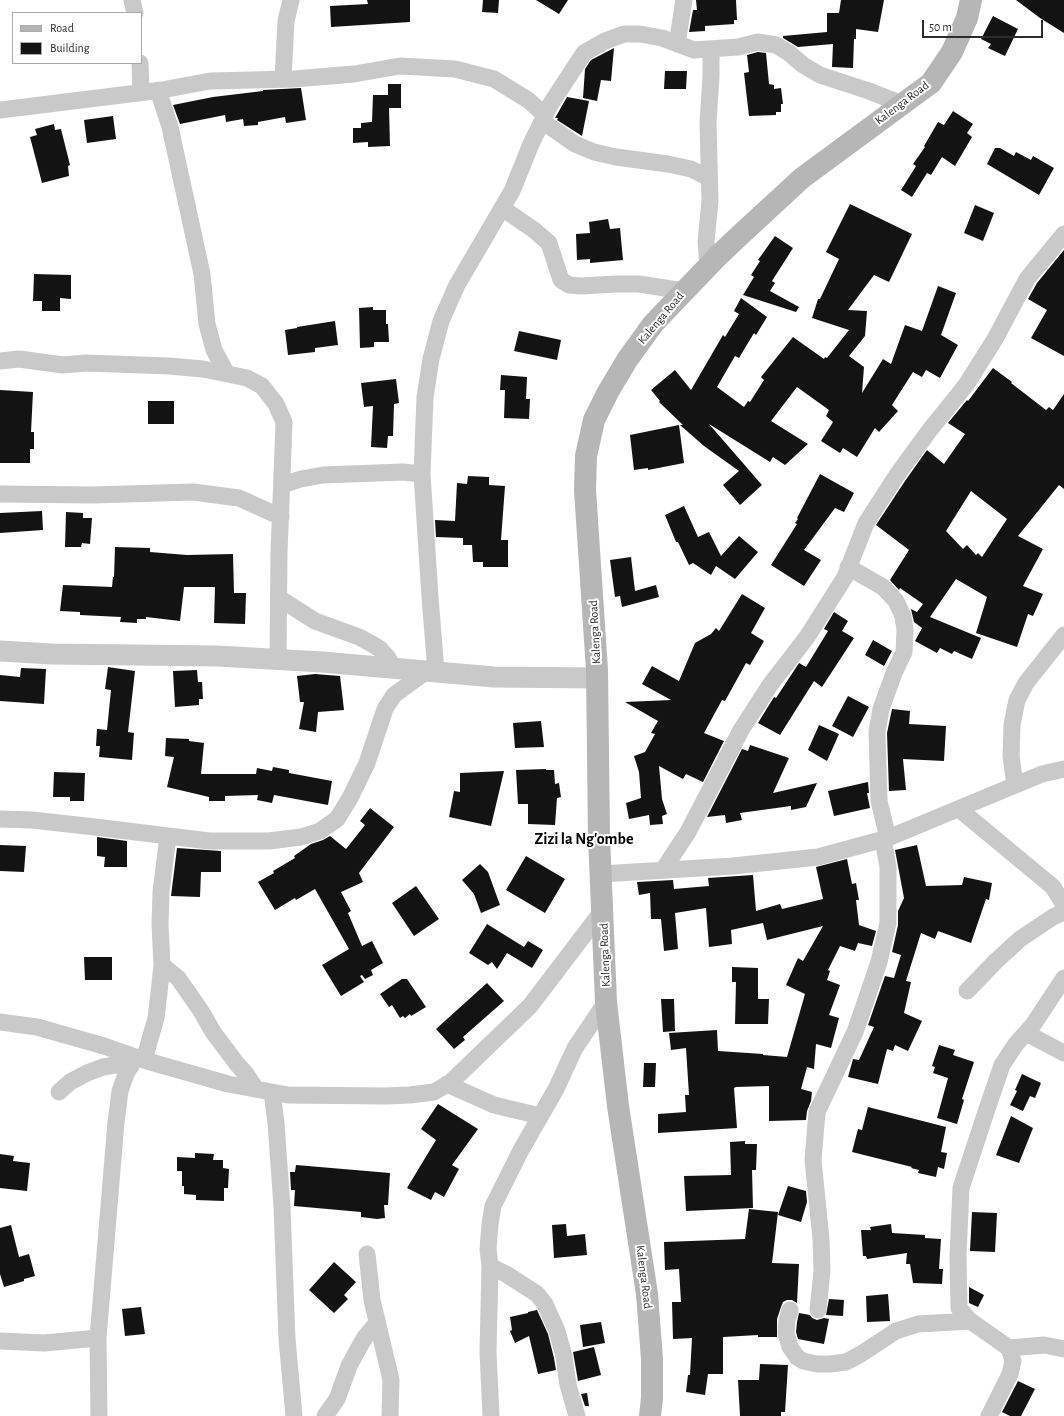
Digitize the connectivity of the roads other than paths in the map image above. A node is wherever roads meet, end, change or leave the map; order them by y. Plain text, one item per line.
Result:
1 (132, 0) edge
2 (291, 0) edge
3 (684, 0) edge
4 (971, 0) edge
5 (135, 12) edge
6 (677, 44) junction
7 (711, 50) junction
8 (140, 64) edge
9 (283, 79) junction
10 (158, 90) junction
11 (141, 92) junction
12 (902, 104) junction
13 (0, 110) edge
14 (544, 118) junction
15 (709, 178) junction
16 (502, 208) junction
17 (1064, 234) edge
18 (708, 266) junction
19 (684, 291) junction
20 (0, 361) edge
21 (227, 374) junction
22 (422, 474) junction
23 (282, 486) junction
24 (0, 494) edge
25 (281, 517) junction
26 (848, 567) junction
27 (279, 598) junction
28 (1064, 635) edge
29 (0, 650) edge
30 (278, 660) junction
31 (394, 668) junction
32 (432, 672) junction
33 (597, 678) junction
34 (1064, 769) edge
35 (1015, 785) junction
36 (959, 809) junction
37 (0, 819) edge
38 (168, 836) junction
39 (885, 838) junction
40 (663, 870) junction
41 (601, 874) junction
42 (1064, 906) edge
43 (603, 910) junction
44 (162, 965) junction
45 (1064, 978) edge
46 (967, 991) dead end
47 (606, 1002) junction
48 (0, 1022) edge
49 (1026, 1033) junction
50 (1064, 1053) edge
51 (137, 1061) junction
52 (447, 1084) junction
53 (264, 1090) junction
54 (59, 1092) dead end
55 (540, 1116) junction
56 (367, 1254) dead end
57 (490, 1266) junction
58 (790, 1310) dead end
59 (818, 1310) dead end
60 (971, 1321) junction
61 (378, 1323) junction
62 (98, 1338) junction
63 (0, 1341) edge
64 (1009, 1348) junction
65 (1064, 1349) edge
66 (994, 1413) edge
67 (99, 1416) edge
68 (294, 1416) edge
69 (325, 1416) edge
70 (390, 1416) edge
71 (491, 1416) edge
72 (577, 1416) edge
73 (650, 1416) edge

1 - 5 street
2 - 9 street
3 - 6 street
4 - 12 main road, Kalenga Road
6 - 7 street
6 - 14 street
7 - 12 street
7 - 15 street
8 - 11 street
9 - 10 street
9 - 14 street
10 - 11 street
10 - 21 street
11 - 13 street
12 - 18 main road, Kalenga Road
14 - 15 street
14 - 16 street
15 - 18 street
16 - 19 street
16 - 22 street
17 - 26 street
18 - 19 main road, Kalenga Road
19 - 33 main road, Kalenga Road
20 - 21 street
21 - 23 street
22 - 23 street
22 - 32 street
23 - 25 street
24 - 25 street
25 - 27 street
26 - 39 street
26 - 40 street
27 - 30 street
27 - 31 street
28 - 35 street
29 - 30 street
30 - 31 street
31 - 32 street
32 - 33 street
32 - 38 street
33 - 41 main road, Kalenga Road
34 - 35 street
35 - 36 street
36 - 39 street
36 - 42 street
37 - 38 street
38 - 44 street
39 - 40 street
39 - 59 street
40 - 41 street
41 - 43 main road, Kalenga Road
42 - 46 street
43 - 47 main road, Kalenga Road
43 - 52 street
44 - 51 street
44 - 53 street
45 - 49 street
47 - 55 street
47 - 73 main road, Kalenga Road
48 - 51 street
49 - 50 street
49 - 60 street
51 - 53 street
51 - 54 street
51 - 62 street
52 - 53 street
52 - 55 street
53 - 68 street
55 - 57 street
56 - 61 street
57 - 71 street
57 - 72 street
58 - 60 street
60 - 64 street
61 - 69 street
61 - 70 street
62 - 63 street
62 - 67 street
64 - 65 street
64 - 66 street

